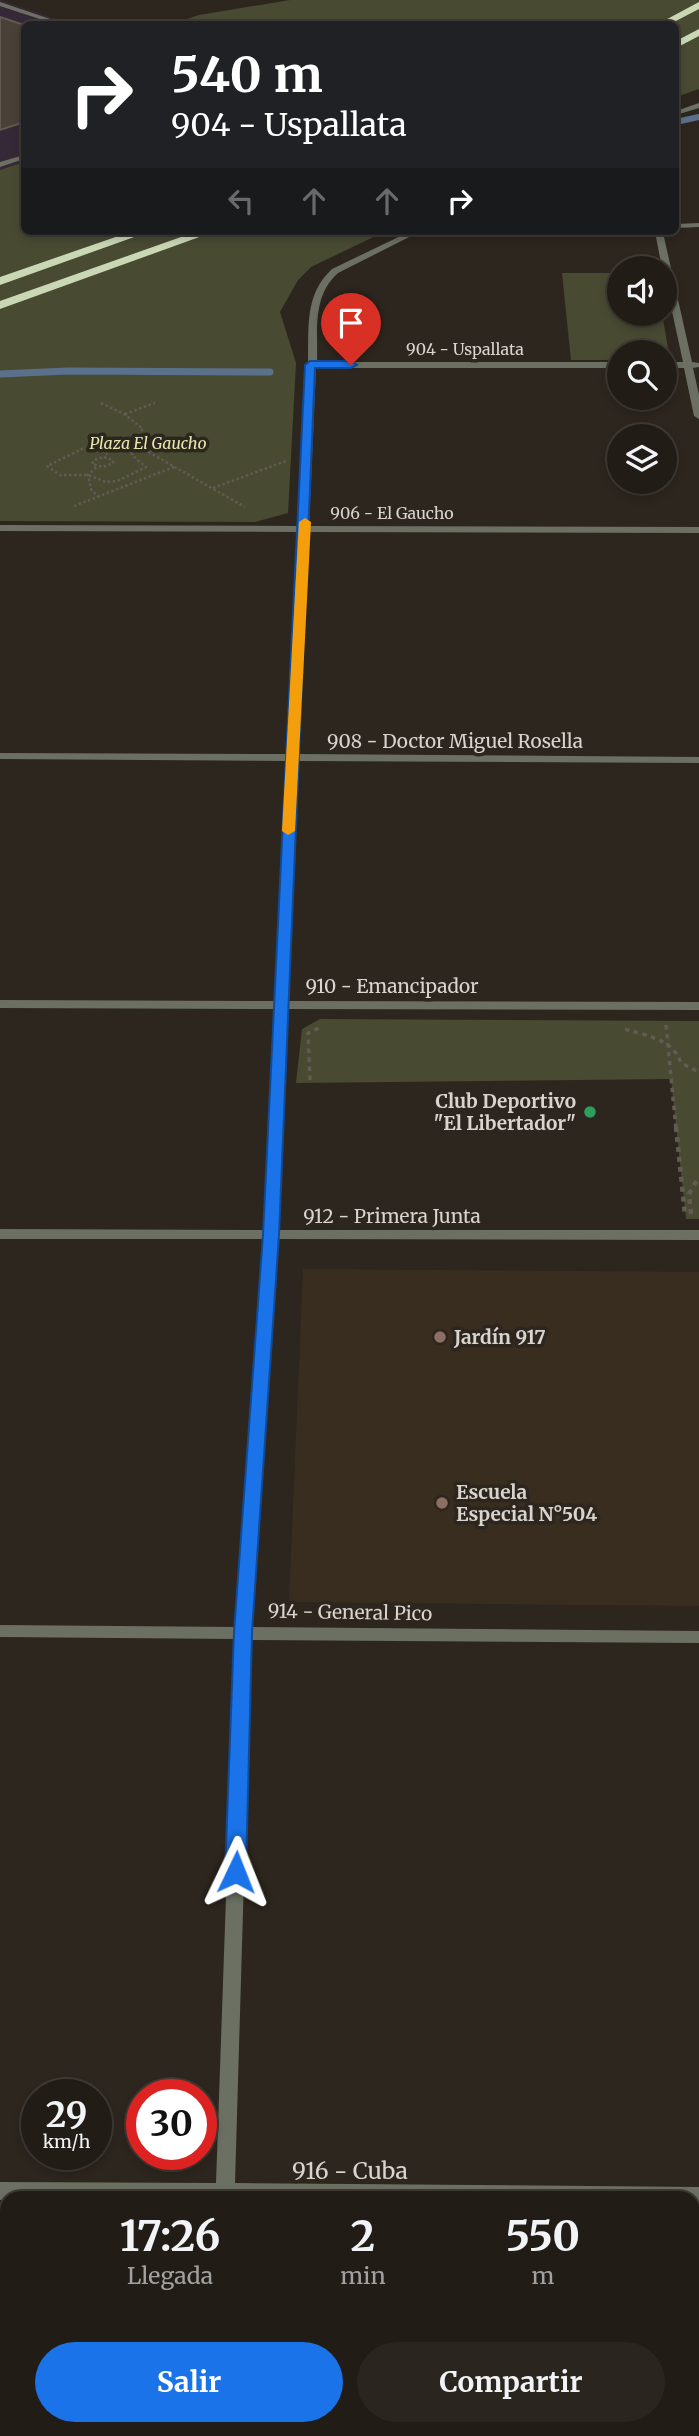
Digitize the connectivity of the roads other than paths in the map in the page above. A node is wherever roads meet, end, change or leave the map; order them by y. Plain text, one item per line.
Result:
1 (0, 4) edge
2 (699, 5) edge
3 (51, 21) edge
4 (669, 21) edge
5 (699, 32) edge
6 (679, 43) edge
7 (699, 105) edge
8 (679, 112) edge
9 (21, 158) edge
10 (0, 165) edge
11 (699, 225) edge
12 (679, 226) edge
13 (133, 235) edge
14 (200, 235) edge
15 (409, 235) edge
16 (661, 235) edge
17 (0, 281) edge
18 (0, 305) edge
19 (310, 365) junction
20 (607, 365) edge
21 (694, 365) edge
22 (699, 416) edge
23 (0, 528) edge
24 (305, 528) junction
25 (699, 530) edge
26 (0, 756) edge
27 (291, 758) junction
28 (699, 760) edge
29 (0, 1004) edge
30 (282, 1005) junction
31 (699, 1006) edge
32 (0, 1234) edge
33 (271, 1235) junction
34 (699, 1235) edge
35 (0, 1632) edge
36 (243, 1632) junction
37 (699, 1637) edge
38 (225, 2191) edge

1 - 3 street
2 - 4 highway
5 - 6 highway
7 - 8 street
9 - 10 street
11 - 12 street
13 - 17 highway
14 - 18 highway
15 - 19 street
16 - 21 street
19 - 20 street, 904 - Uspallata
19 - 24 street
21 - 22 street
23 - 24 street, 906 - El Gaucho
24 - 25 street, 906 - El Gaucho
24 - 27 street
26 - 27 street, 908 - Doctor Miguel Rosella
27 - 28 street, 908 - Doctor Miguel Rosella
27 - 30 street
29 - 30 street, 910 - Emancipador
30 - 31 street, 910 - Emancipador
30 - 33 street
32 - 33 street, 912 - Primera Junta
33 - 34 street, 912 - Primera Junta
33 - 36 street
35 - 36 street, 914 - General Pico
36 - 37 street, 914 - General Pico
36 - 38 street

